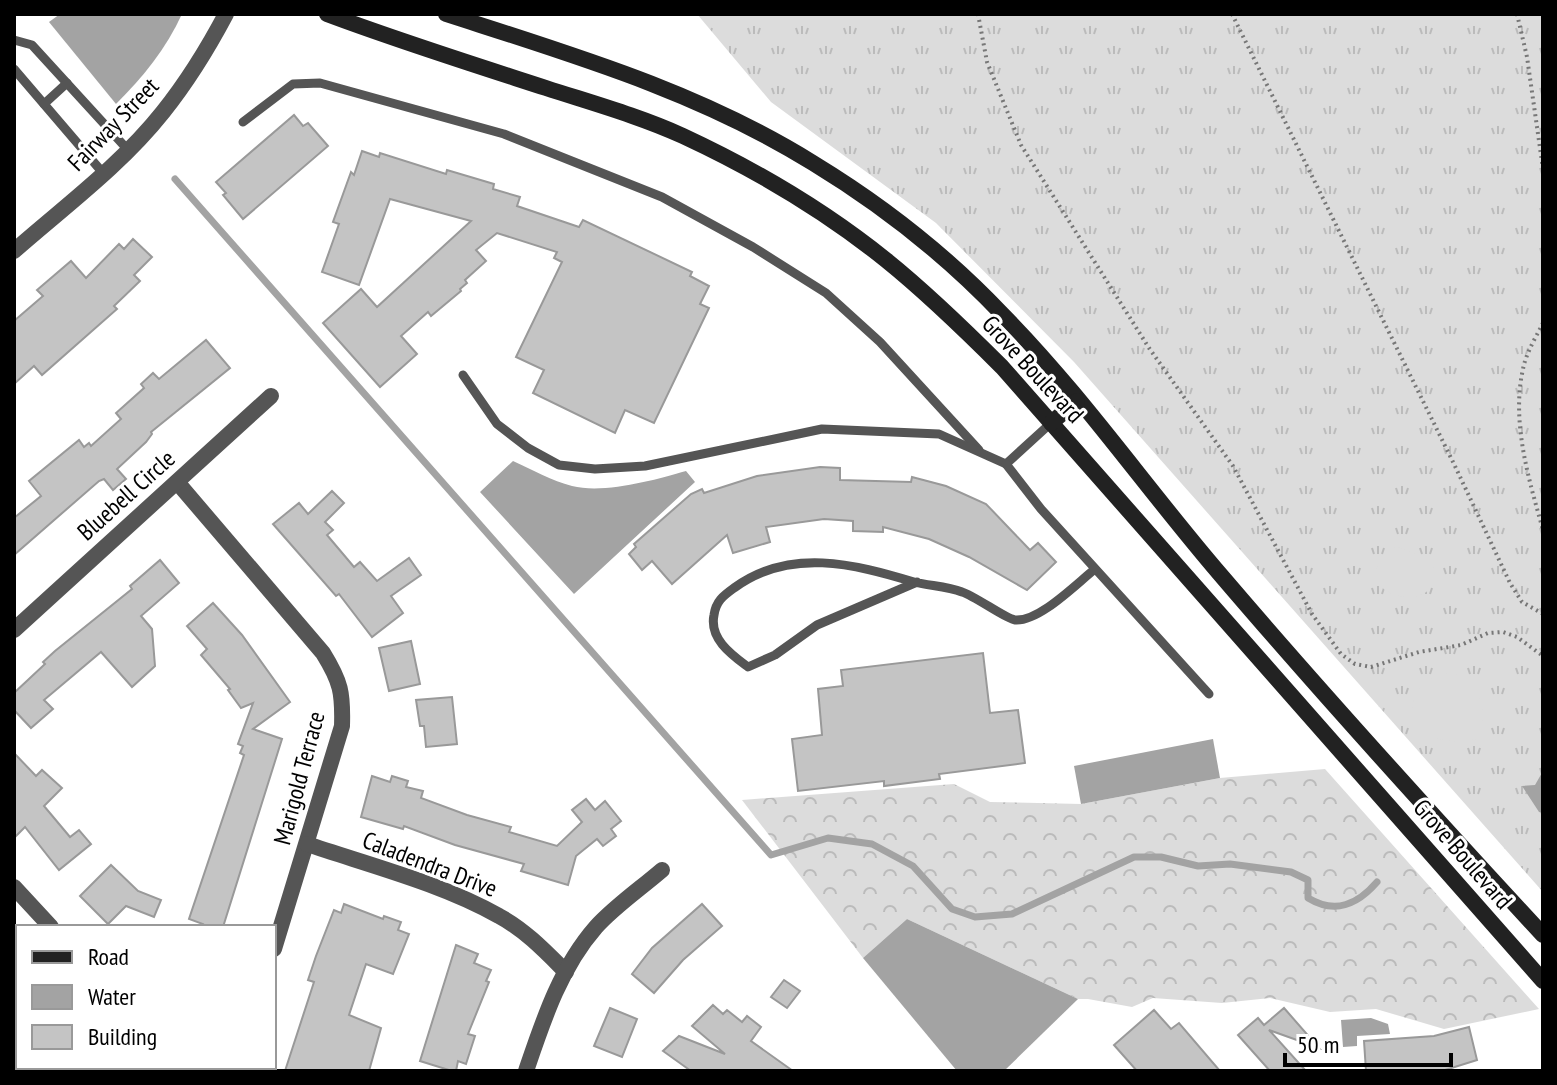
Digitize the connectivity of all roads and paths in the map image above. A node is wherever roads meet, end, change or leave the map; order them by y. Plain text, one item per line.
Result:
1 (226, 14) edge
2 (327, 14) edge
3 (446, 14) edge
4 (978, 14) edge
5 (1232, 14) edge
6 (1517, 14) edge
7 (14, 40) edge
8 (14, 69) edge
9 (67, 83) junction
10 (44, 104) junction
11 (243, 122) dead end
12 (128, 150) junction
13 (1543, 169) edge
14 (103, 173) junction
15 (14, 251) edge
16 (1543, 323) edge
17 (463, 375) dead end
18 (271, 396) dead end
19 (1077, 401) junction
20 (1051, 423) junction
21 (979, 450) junction
22 (1006, 464) junction
23 (177, 482) junction
24 (1543, 530) edge
25 (1095, 569) junction
26 (917, 582) junction
27 (1543, 614) edge
28 (14, 630) edge
29 (1543, 656) edge
30 (1209, 694) dead end
31 (307, 844) junction
32 (662, 870) dead end
33 (14, 887) edge
34 (49, 925) edge
35 (1543, 935) edge
36 (276, 943) edge
37 (566, 972) junction
38 (1543, 981) edge
39 (526, 1071) edge

1 - 12 street, Fairway Street
2 - 20 street, Grove Boulevard
3 - 19 street, Grove Boulevard
4 - 29 path
5 - 27 path
6 - 13 path
7 - 9 lane
8 - 10 lane
9 - 10 lane
9 - 12 lane
10 - 14 lane
11 - 21 lane
12 - 14 street, Fairway Street
14 - 15 street, Fairway Street
16 - 24 path
17 - 21 lane
18 - 23 street, Bluebell Circle
19 - 20 street
19 - 35 street, Grove Boulevard
20 - 22 lane
20 - 38 street, Grove Boulevard
21 - 22 lane
22 - 25 lane
23 - 28 street, Bluebell Circle
23 - 31 street, Marigold Terrace
25 - 26 lane
25 - 30 lane
26 - 26 lane
31 - 36 street, Marigold Terrace
31 - 37 street, Caladendra Drive
32 - 37 street
33 - 34 street
37 - 39 street

